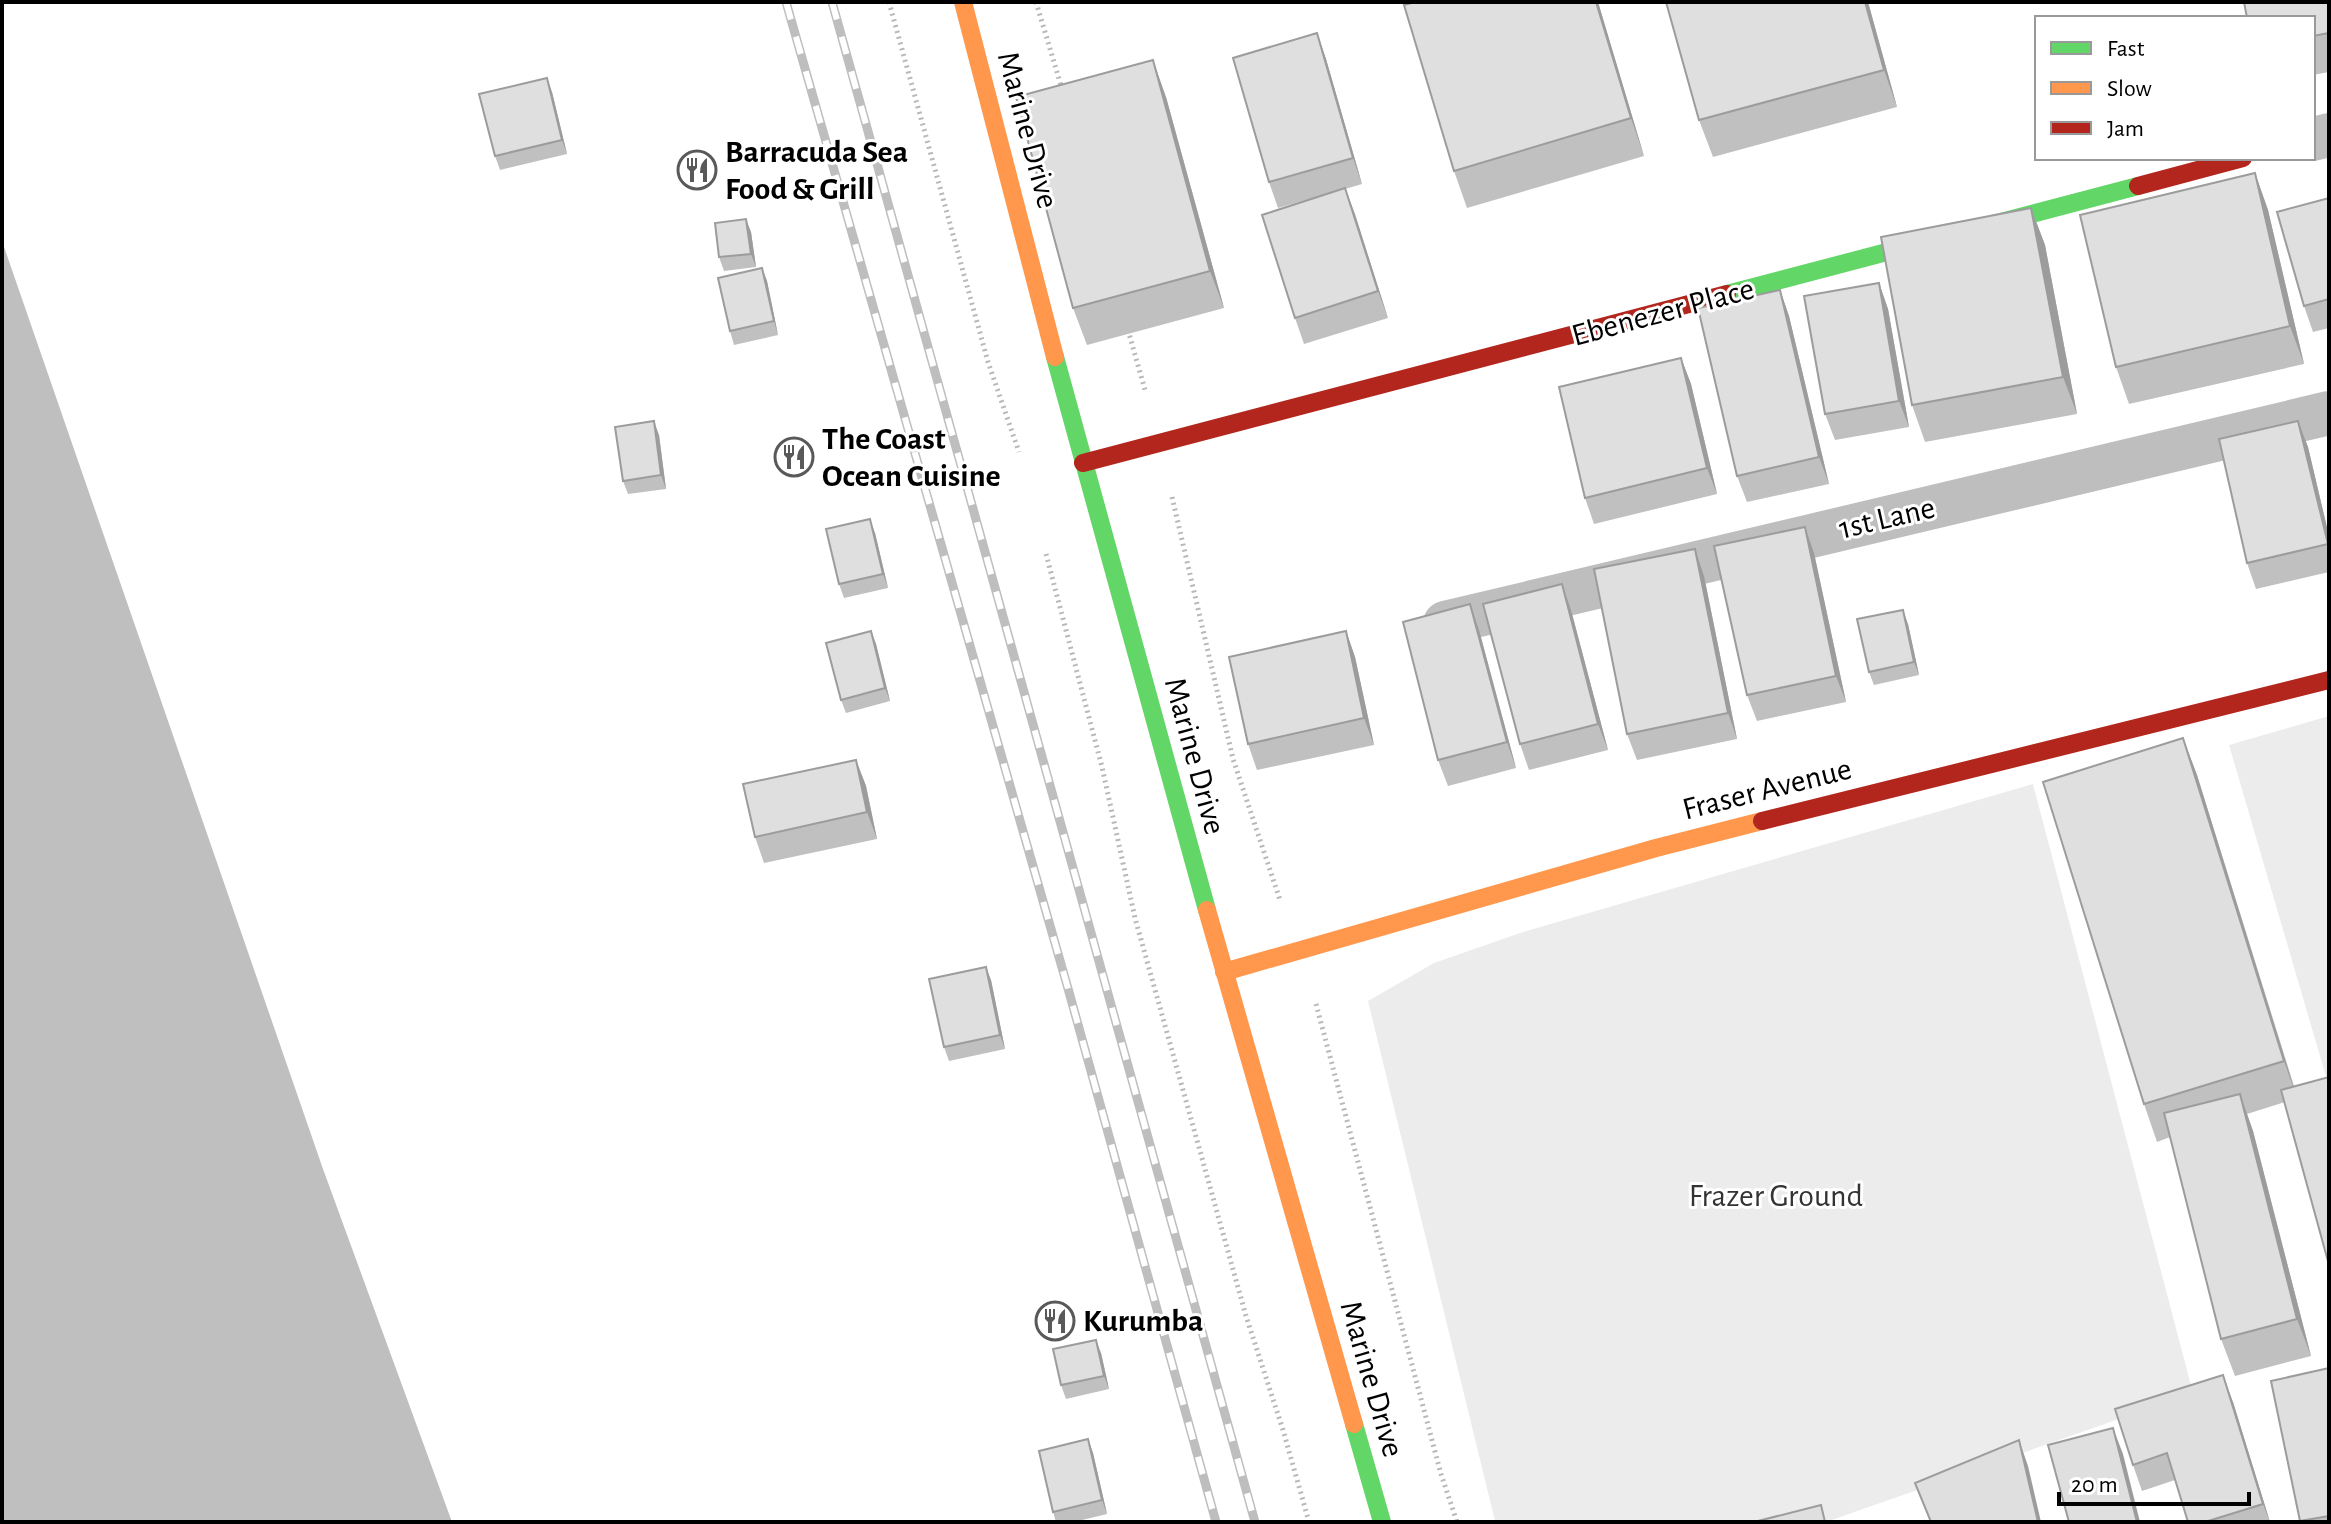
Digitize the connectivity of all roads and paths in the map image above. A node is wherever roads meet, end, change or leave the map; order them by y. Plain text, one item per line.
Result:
1 (889, 2) edge
2 (963, 2) edge
3 (1036, 2) edge
4 (1064, 96) edge
5 (2235, 160) edge
6 (1126, 322) edge
7 (2329, 413) edge
8 (1159, 443) junction
9 (1020, 456) dead end
10 (1083, 463) junction
11 (1043, 539) dead end
12 (1445, 623) edge
13 (2329, 680) edge
14 (1297, 951) junction
15 (1224, 972) junction
16 (1309, 1522) edge
17 (1382, 1522) edge
18 (1457, 1522) edge

1 - 9 path
2 - 10 street, Marine Drive
3 - 4 path
5 - 8 street, Ebenezer Place
6 - 8 path
7 - 12 street, 1st Lane
8 - 10 street, Ebenezer Place
8 - 14 path
10 - 15 street, Marine Drive
11 - 16 path
13 - 14 street, Fraser Avenue
14 - 15 street, Fraser Avenue
14 - 18 path
15 - 17 street, Marine Drive

